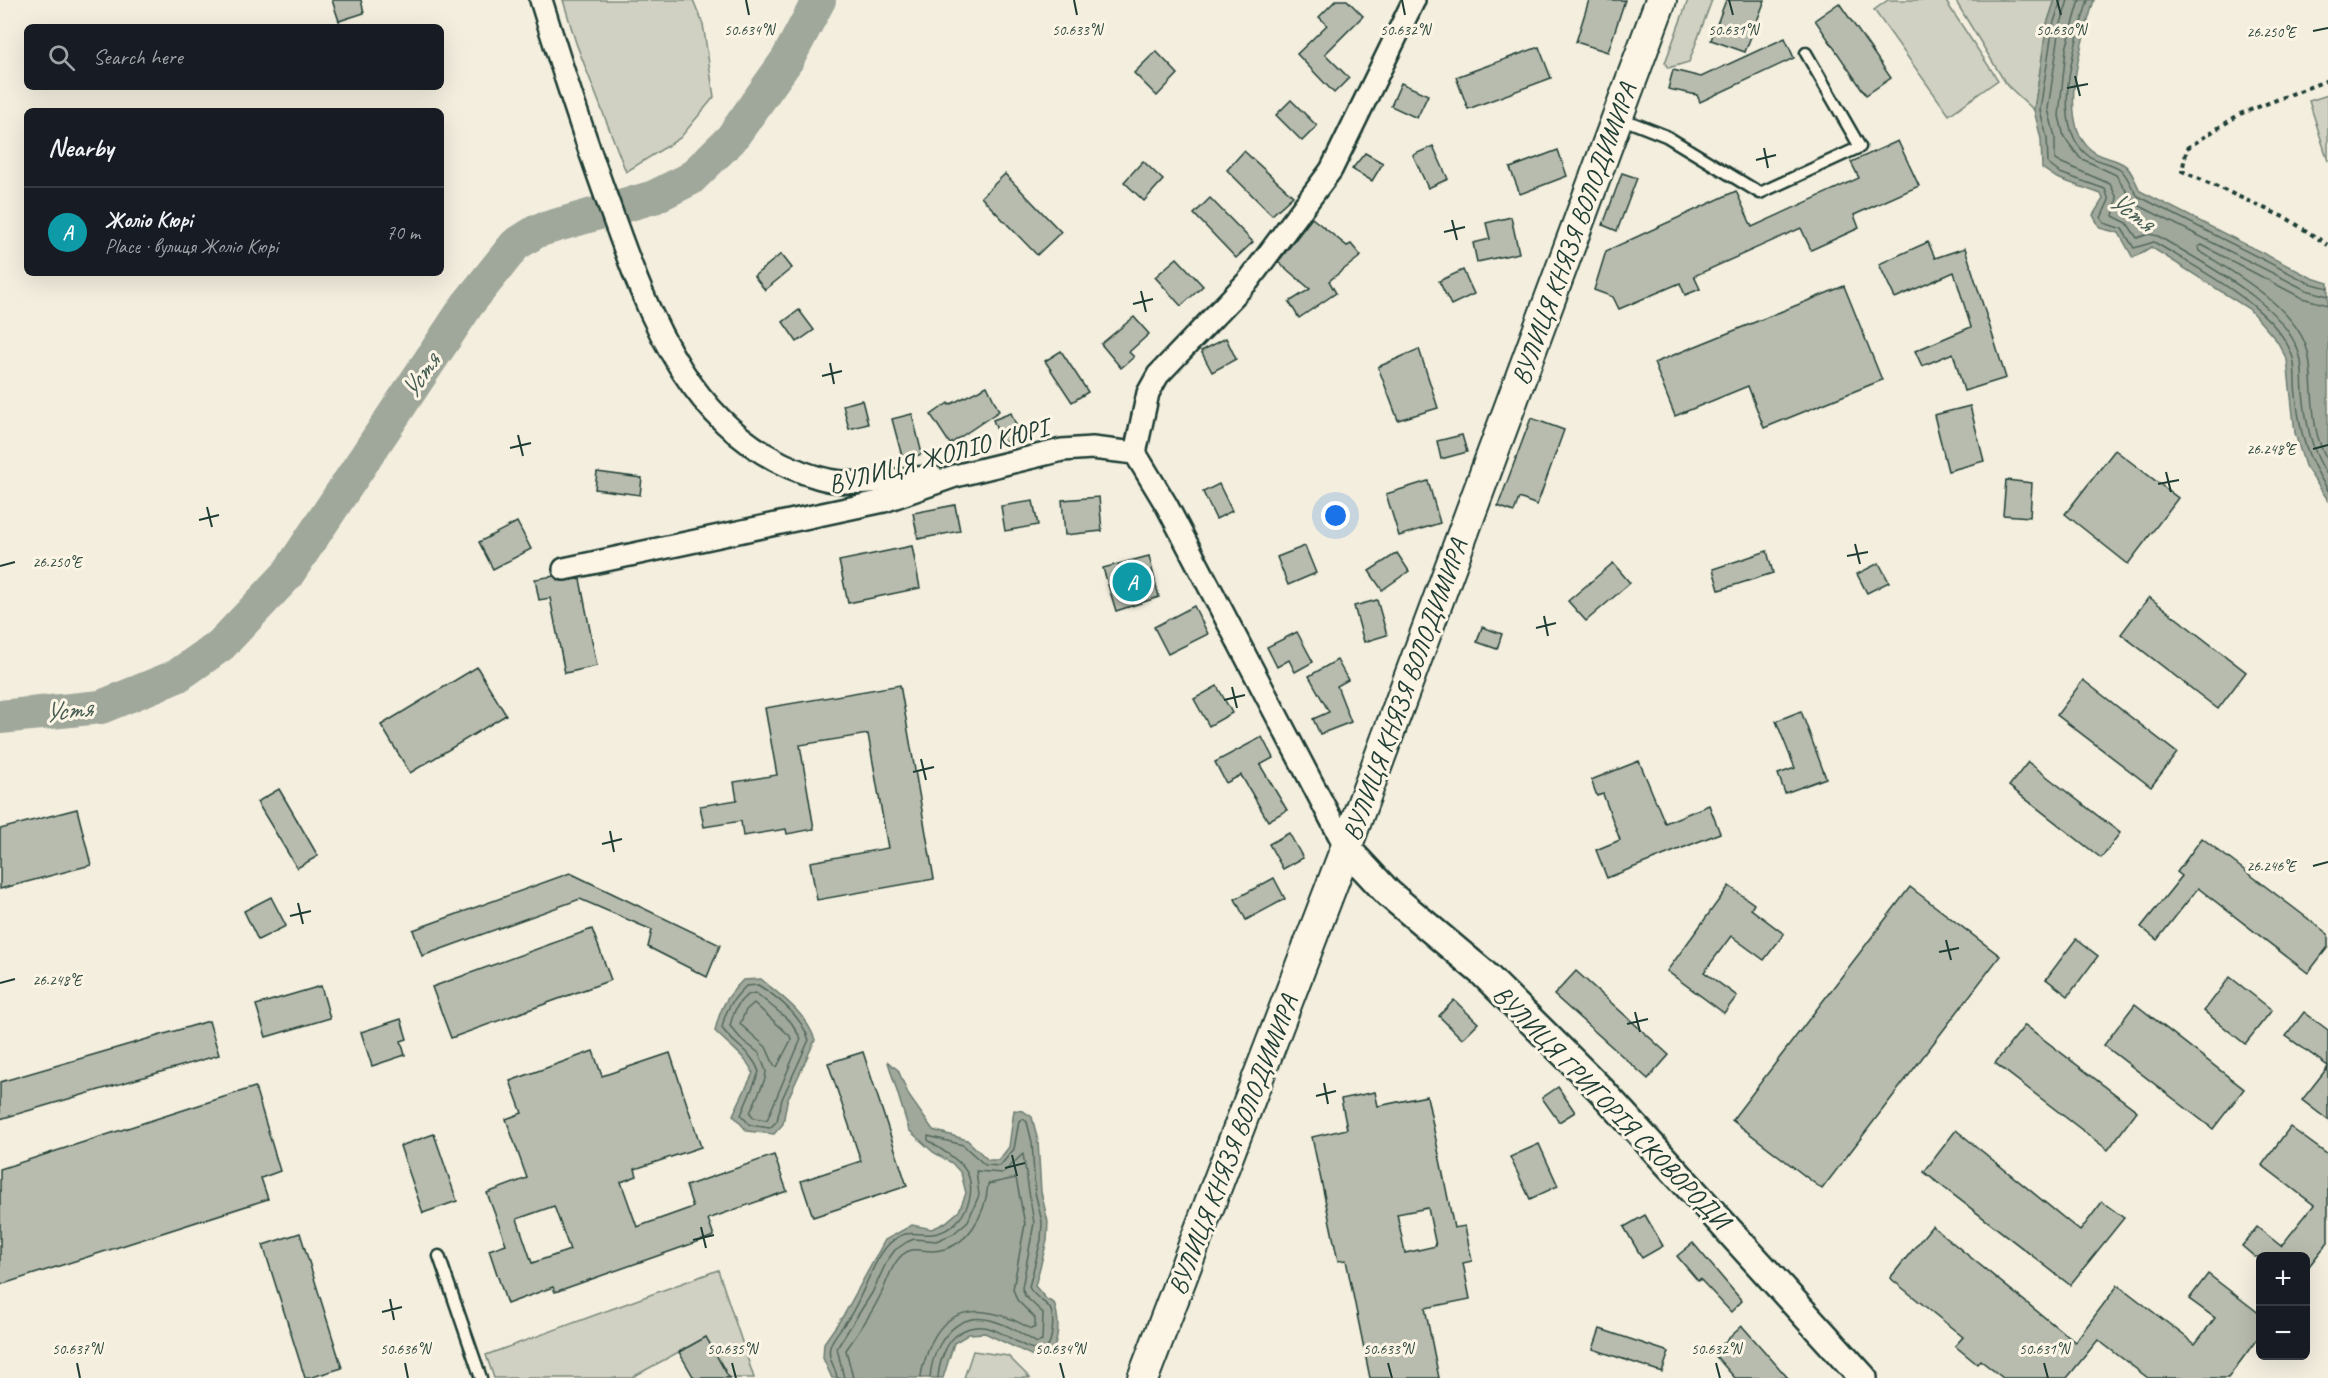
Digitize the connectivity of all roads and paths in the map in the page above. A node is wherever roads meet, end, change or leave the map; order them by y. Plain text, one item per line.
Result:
1 (541, 0) edge
2 (1414, 0) edge
3 (1660, 0) edge
4 (1806, 53) dead end
5 (2328, 80) edge
6 (1617, 117) junction
7 (2328, 245) edge
8 (1135, 453) junction
9 (955, 476) junction
10 (564, 569) dead end
11 (1346, 848) junction
12 (439, 1256) dead end
13 (480, 1378) edge
14 (1143, 1378) edge
15 (1863, 1378) edge

1 - 9 street
2 - 8 street
3 - 6 main road, ВУЛИЦЯ КНЯЗЯ ВОЛОДИМИРА
4 - 6 lane
5 - 7 path
6 - 11 main road, ВУЛИЦЯ КНЯЗЯ ВОЛОДИМИРА
8 - 9 street, ВУЛИЦЯ ЖОЛІО КЮРІ
8 - 11 street
9 - 10 street, ВУЛИЦЯ ЖОЛІО КЮРІ
11 - 14 main road, ВУЛИЦЯ КНЯЗЯ ВОЛОДИМИРА
11 - 15 street, ВУЛИЦЯ ГРИГОРІЯ СКОВОРОДИ
12 - 13 lane

